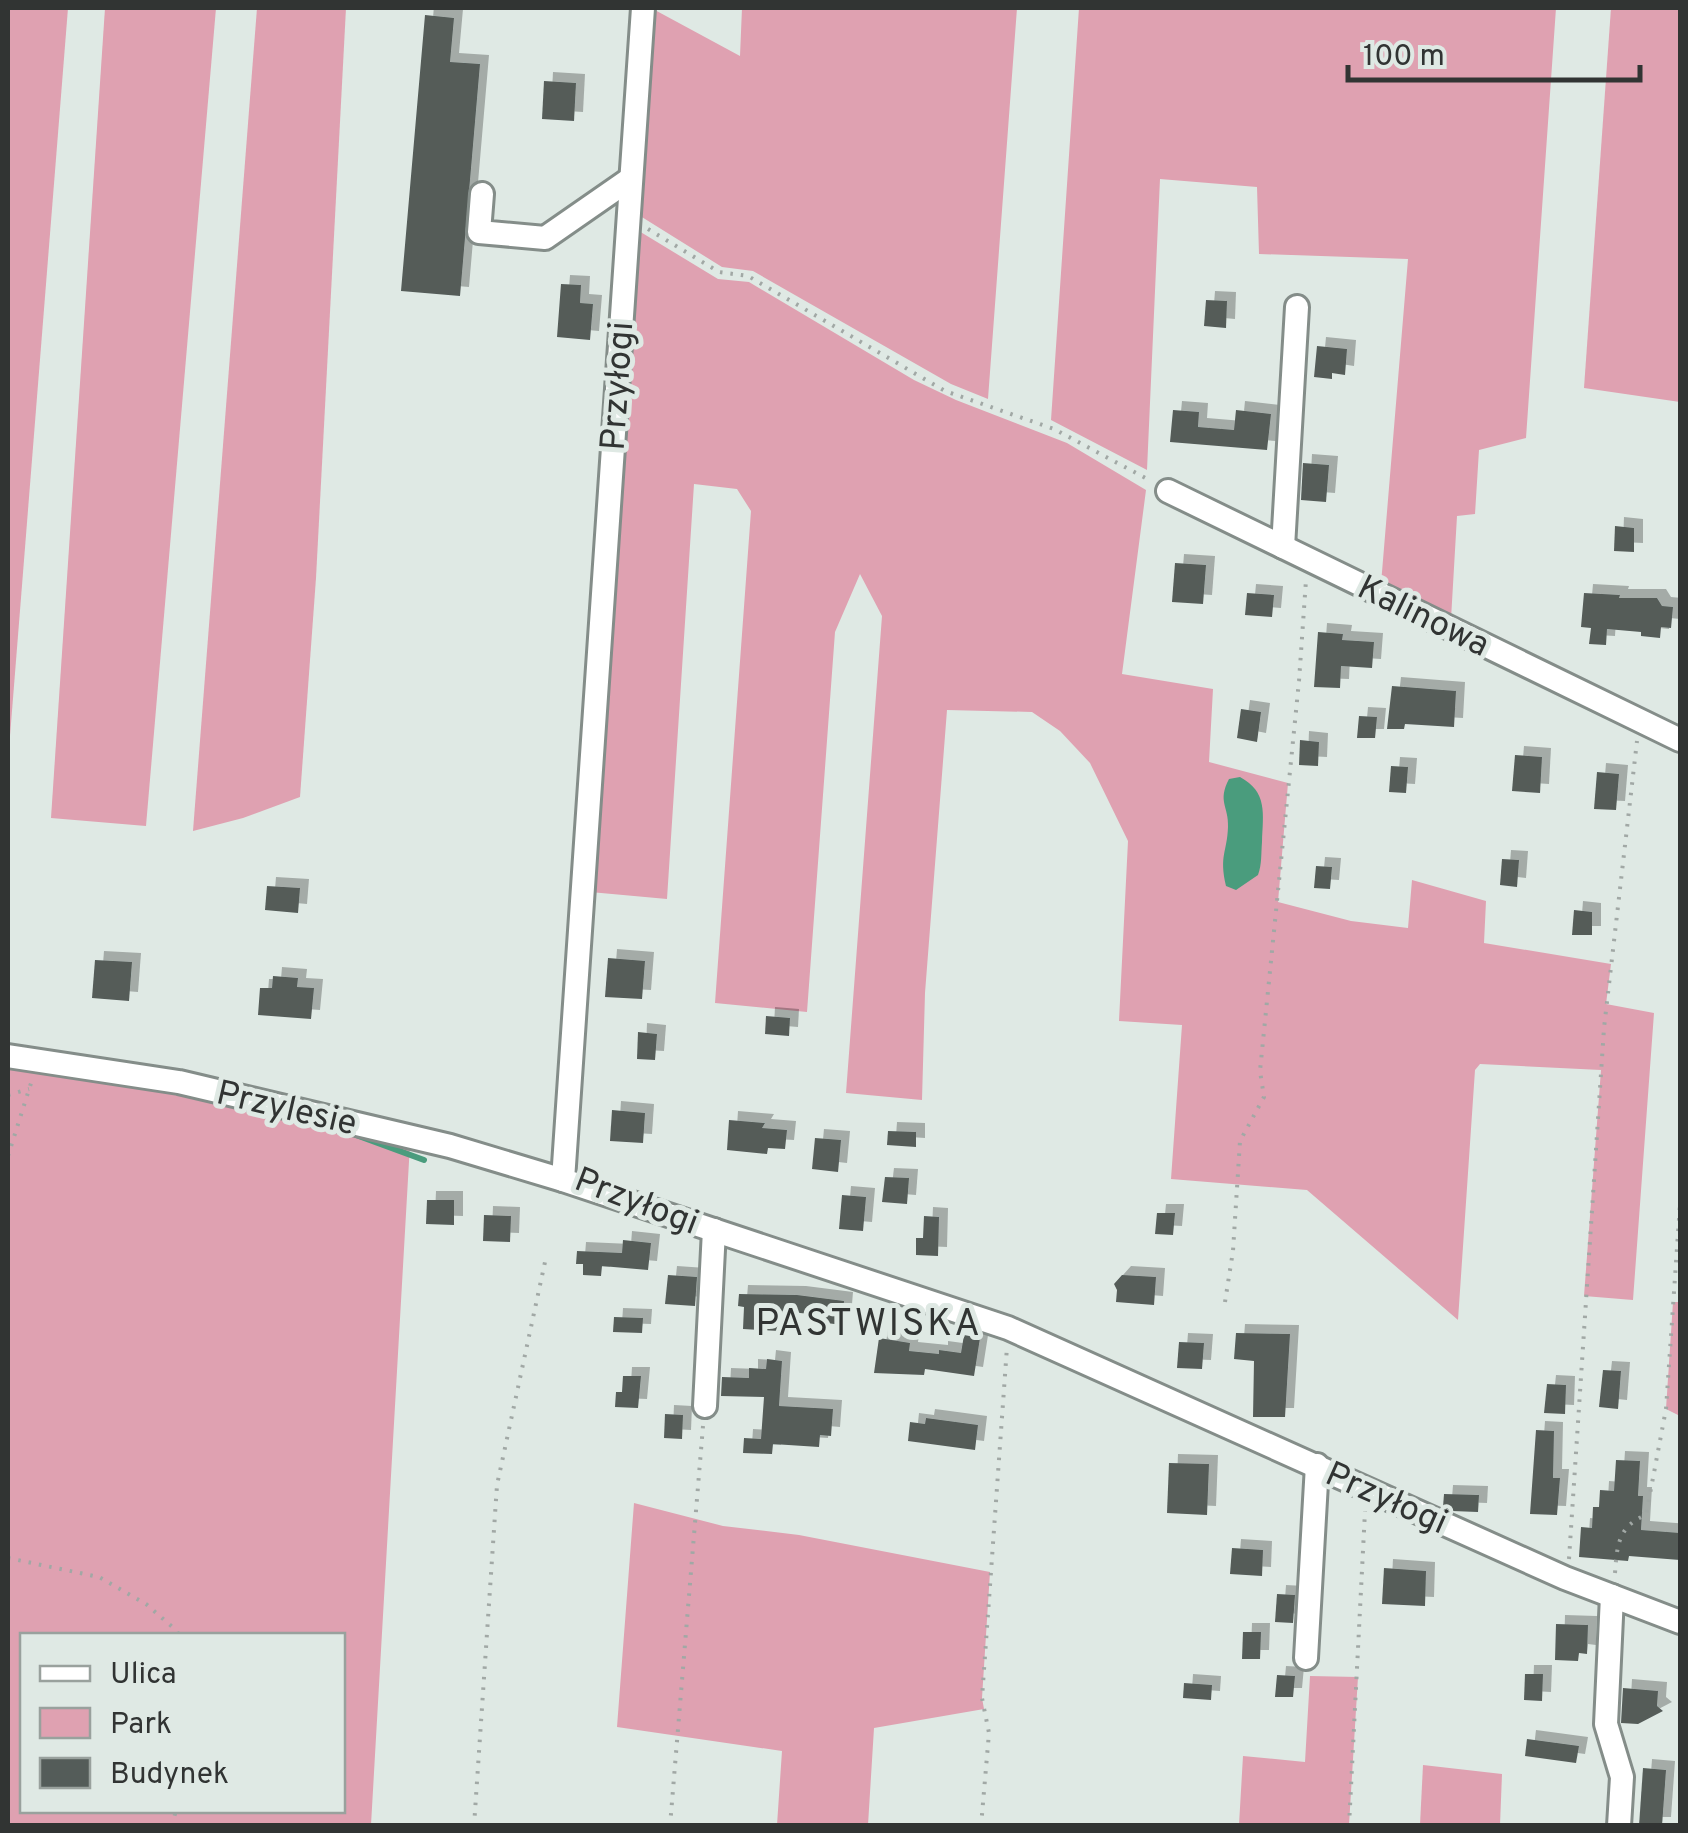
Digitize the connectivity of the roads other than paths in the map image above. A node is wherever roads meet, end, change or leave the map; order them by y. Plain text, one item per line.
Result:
1 (642, 8) edge
2 (630, 179) junction
3 (482, 194) dead end
4 (1297, 307) dead end
5 (1168, 491) road end
6 (1283, 548) junction
7 (1680, 740) edge
8 (8, 1056) edge
9 (563, 1180) junction
10 (714, 1230) junction
11 (704, 1406) road end
12 (1317, 1465) junction
13 (1612, 1596) junction
14 (1680, 1622) edge
15 (1306, 1658) dead end
16 (1619, 1826) edge

1 - 2 street, Przyłogi
2 - 3 street
2 - 9 street, Przyłogi
4 - 6 street
5 - 6 street, Kalinowa
6 - 7 street, Kalinowa
8 - 9 street, Przylesie
9 - 10 street, Przyłogi
10 - 11 street
10 - 12 street, Przyłogi
12 - 13 street, Przyłogi
12 - 15 street
13 - 14 street, Przyłogi
13 - 16 street

